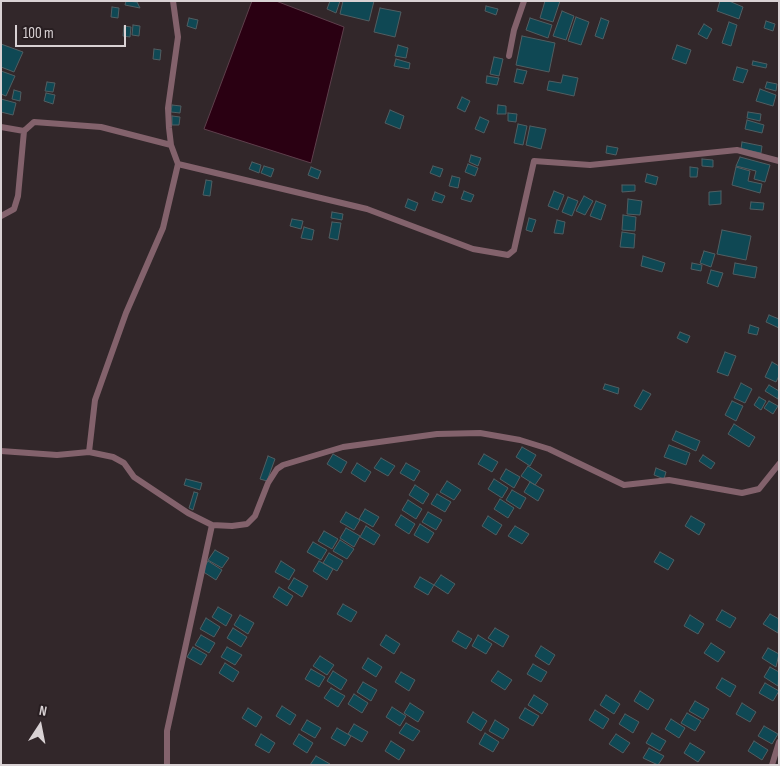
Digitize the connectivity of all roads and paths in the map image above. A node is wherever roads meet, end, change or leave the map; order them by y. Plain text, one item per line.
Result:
1 (172, 1) edge
2 (524, 1) edge
3 (509, 56) dead end
4 (1, 127) edge
5 (24, 131) junction
6 (171, 145) junction
7 (779, 161) edge
8 (178, 164) junction
9 (1, 216) edge
10 (1, 451) edge
11 (88, 452) junction
12 (779, 464) edge
13 (212, 525) junction
14 (779, 742) edge
15 (167, 765) edge
16 (772, 765) edge

1 - 6 street
2 - 3 street
4 - 5 street
5 - 6 street
5 - 9 street
6 - 8 street
7 - 8 street
8 - 11 street
10 - 11 street
11 - 13 street
12 - 13 street
13 - 15 street
14 - 16 street

